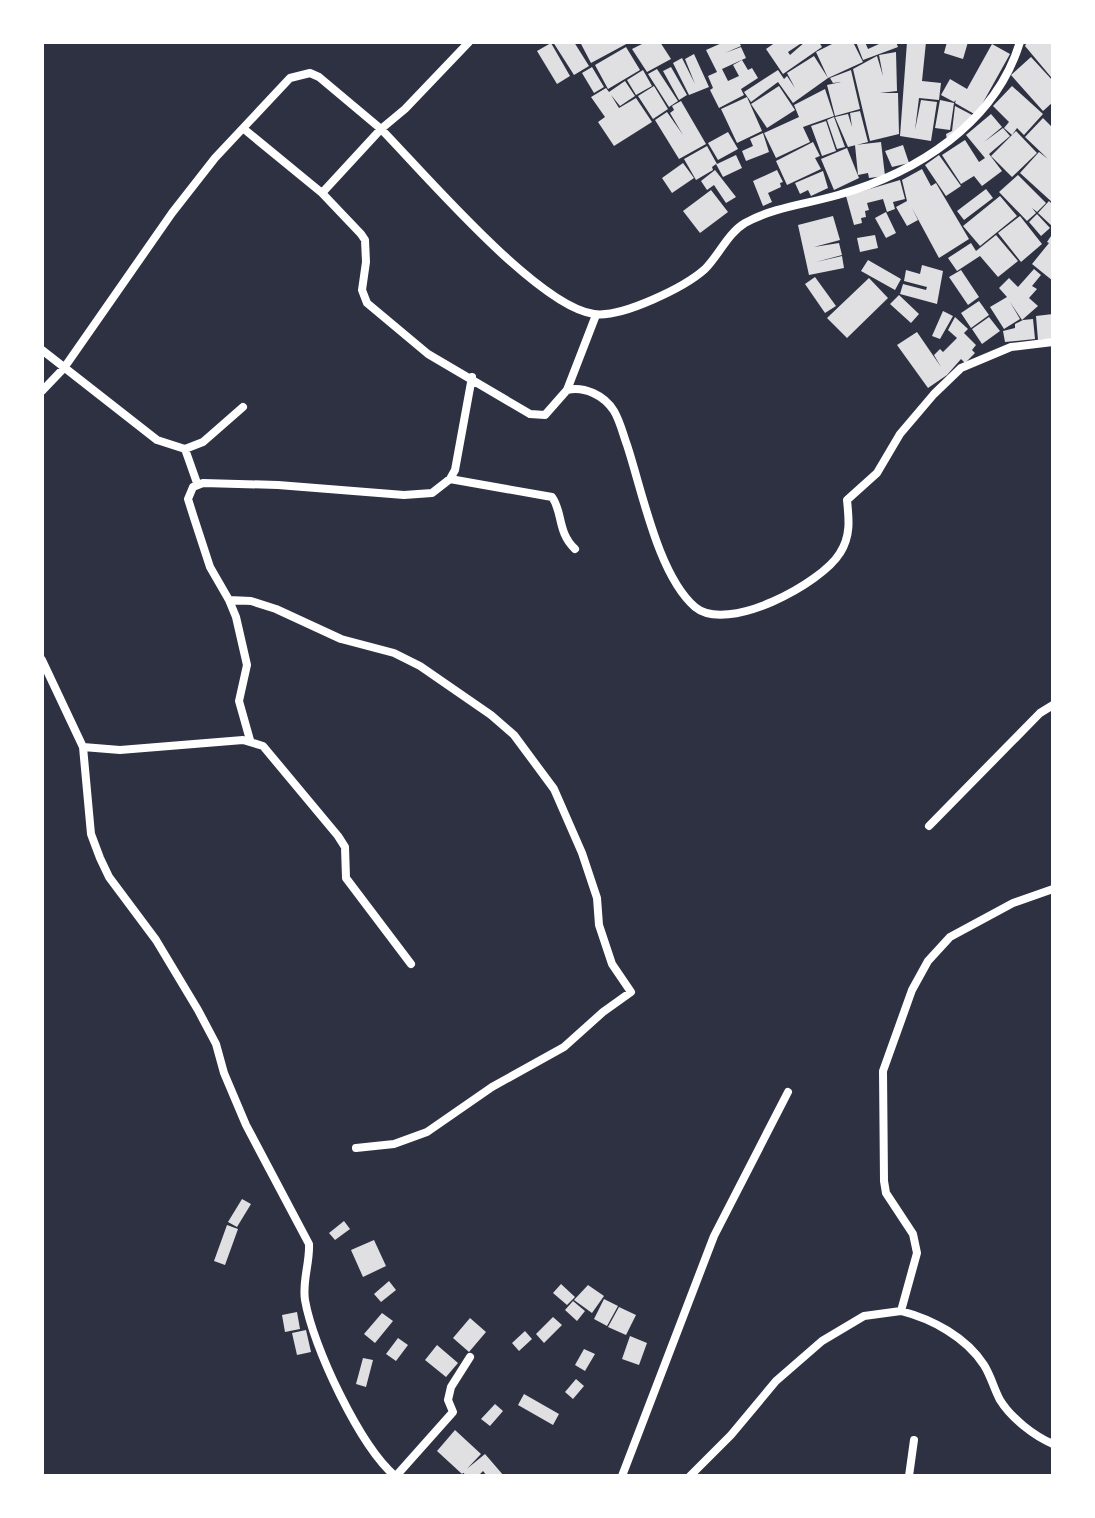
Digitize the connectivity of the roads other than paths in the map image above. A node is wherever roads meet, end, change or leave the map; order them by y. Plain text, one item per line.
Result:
1 (469, 42) edge
2 (1020, 42) edge
3 (244, 129) junction
4 (381, 129) junction
5 (322, 193) junction
6 (596, 315) junction
7 (1053, 342) edge
8 (42, 350) edge
9 (64, 368) junction
10 (472, 377) junction
11 (567, 390) junction
12 (42, 391) edge
13 (243, 407) dead end
14 (185, 449) junction
15 (450, 479) junction
16 (197, 483) junction
17 (575, 549) dead end
18 (229, 600) junction
19 (42, 660) edge
20 (1053, 705) edge
21 (250, 740) junction
22 (83, 747) junction
23 (929, 826) dead end
24 (1053, 889) edge
25 (411, 964) dead end
26 (788, 1092) dead end
27 (356, 1148) dead end
28 (901, 1311) junction
29 (470, 1357) dead end
30 (914, 1440) dead end
31 (1053, 1444) edge
32 (396, 1476) edge
33 (622, 1476) edge
34 (690, 1476) edge
35 (909, 1476) edge

1 - 4 street
2 - 6 street
3 - 4 street
3 - 5 street
3 - 9 street
4 - 5 street
4 - 6 street
5 - 10 street
6 - 11 street
7 - 11 street
8 - 9 street
9 - 12 street
9 - 14 street
10 - 11 street
10 - 15 street
13 - 14 street
14 - 16 street
15 - 16 street
15 - 17 street
16 - 18 street
18 - 21 street
18 - 27 street
19 - 22 street
20 - 23 street
21 - 22 street
21 - 25 street
22 - 32 street
24 - 28 street
26 - 33 street
28 - 31 street
28 - 34 street
29 - 32 street
30 - 35 street

